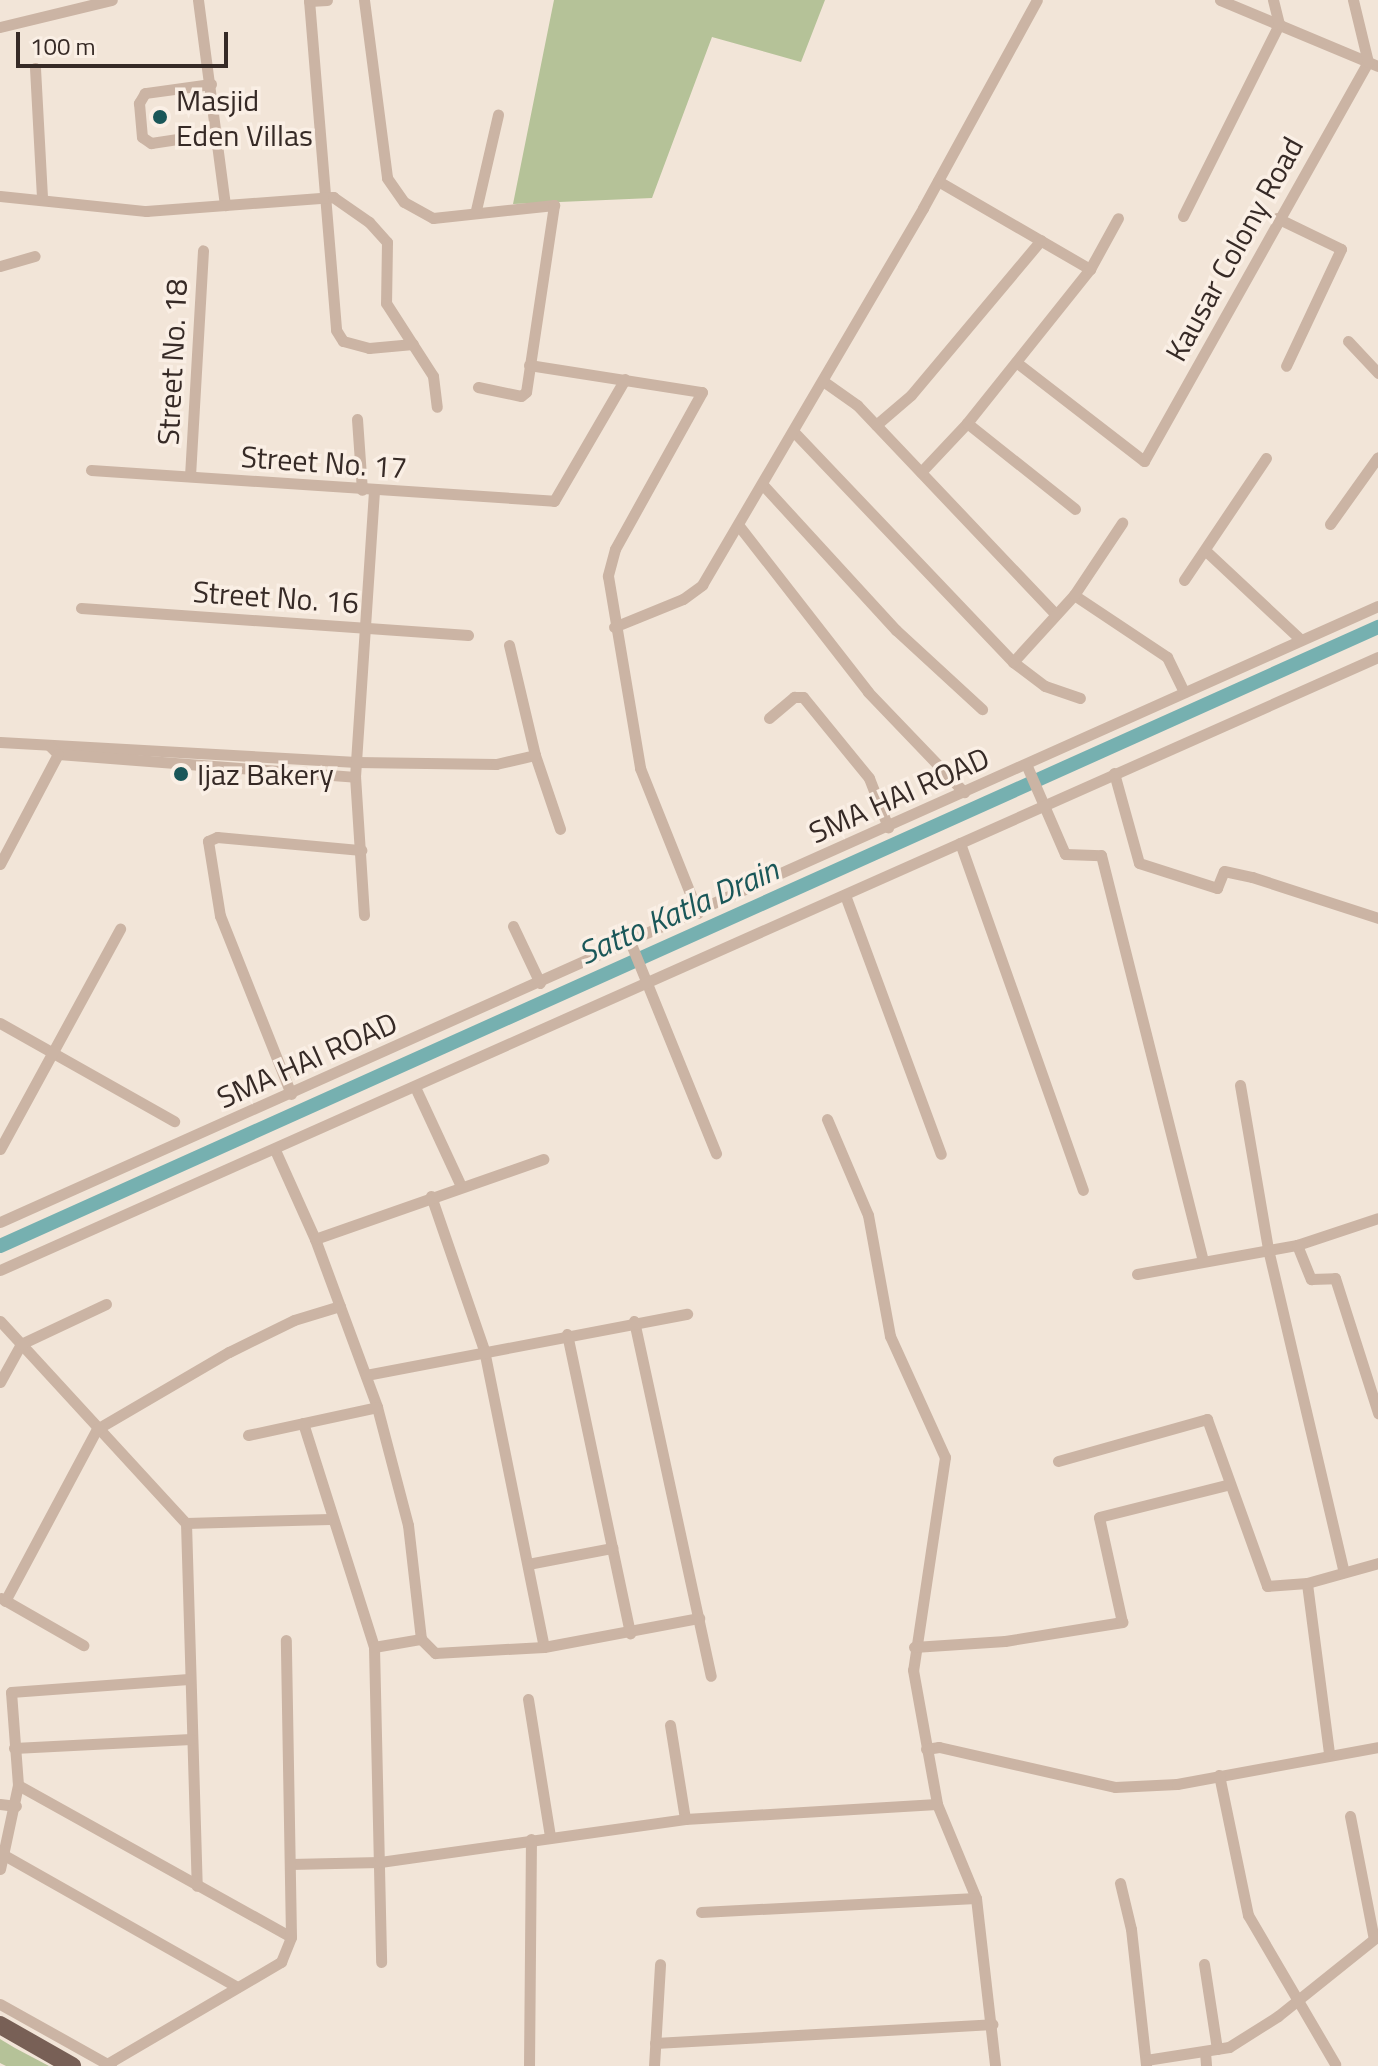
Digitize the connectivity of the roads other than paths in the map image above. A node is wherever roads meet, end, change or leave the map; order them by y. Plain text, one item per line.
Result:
1 (112, 0) edge
2 (198, 0) edge
3 (327, 0) edge
4 (364, 0) edge
5 (1037, 0) edge
6 (1220, 0) edge
7 (1273, 0) edge
8 (1353, 0) edge
9 (309, 1) edge
10 (1279, 24) junction
11 (0, 27) edge
12 (1373, 64) edge
13 (35, 68) dead end
14 (211, 84) junction
15 (498, 115) dead end
16 (217, 133) junction
17 (938, 181) junction
18 (0, 196) edge
19 (42, 198) junction
20 (324, 198) junction
21 (225, 205) junction
22 (476, 210) junction
23 (1183, 216) dead end
24 (1118, 218) dead end
25 (1277, 218) junction
26 (1041, 240) junction
27 (203, 250) dead end
28 (35, 256) dead end
29 (0, 266) edge
30 (1090, 269) junction
31 (1348, 341) dead end
32 (413, 344) junction
33 (1016, 362) junction
34 (529, 365) junction
35 (1286, 366) dead end
36 (1378, 373) edge
37 (625, 379) junction
38 (823, 381) junction
39 (478, 387) dead end
40 (437, 407) dead end
41 (357, 419) dead end
42 (967, 423) junction
43 (876, 425) junction
44 (794, 432) junction
45 (1378, 457) edge
46 (1266, 458) dead end
47 (91, 470) dead end
48 (921, 472) junction
49 (190, 476) junction
50 (763, 485) junction
51 (368, 490) junction
52 (1075, 509) dead end
53 (1122, 523) dead end
54 (1330, 524) dead end
55 (739, 526) junction
56 (1207, 552) junction
57 (1184, 580) dead end
58 (1074, 595) junction
59 (1378, 606) edge
60 (81, 608) dead end
61 (1055, 614) junction
62 (614, 627) junction
63 (366, 628) junction
64 (468, 635) dead end
65 (1300, 639) junction
66 (509, 645) dead end
67 (1378, 657) edge
68 (1013, 662) junction
69 (1184, 692) junction
70 (1080, 698) dead end
71 (982, 709) dead end
72 (769, 718) dead end
73 (0, 742) edge
74 (54, 750) junction
75 (535, 755) junction
76 (356, 762) junction
77 (1028, 769) junction
78 (1114, 773) junction
79 (355, 777) junction
80 (964, 792) junction
81 (1045, 807) junction
82 (888, 827) junction
83 (560, 829) dead end
84 (960, 843) junction
85 (361, 850) junction
86 (0, 864) edge
87 (845, 895) junction
88 (698, 913) junction
89 (364, 915) dead end
90 (1378, 918) edge
91 (513, 926) dead end
92 (120, 929) dead end
93 (633, 948) junction
94 (646, 978) junction
95 (540, 983) junction
96 (0, 1023) edge
97 (51, 1052) junction
98 (1240, 1085) dead end
99 (415, 1087) junction
100 (291, 1094) junction
101 (827, 1119) dead end
102 (174, 1121) dead end
103 (0, 1149) edge
104 (275, 1150) junction
105 (716, 1153) dead end
106 (941, 1154) dead end
107 (543, 1159) dead end
108 (461, 1186) junction
109 (1083, 1190) dead end
110 (431, 1196) junction
111 (1378, 1218) edge
112 (0, 1222) edge
113 (315, 1239) junction
114 (1297, 1245) junction
115 (1268, 1249) junction
116 (1203, 1260) junction
117 (0, 1270) edge
118 (1137, 1274) dead end
119 (106, 1304) dead end
120 (340, 1306) junction
121 (687, 1314) dead end
122 (0, 1321) edge
123 (634, 1321) junction
124 (567, 1334) junction
125 (21, 1344) junction
126 (484, 1350) junction
127 (366, 1375) junction
128 (0, 1382) edge
129 (377, 1407) junction
130 (1378, 1413) edge
131 (303, 1423) junction
132 (97, 1429) junction
133 (248, 1435) dead end
134 (1058, 1461) dead end
135 (1230, 1484) junction
136 (330, 1519) junction
137 (186, 1523) junction
138 (612, 1548) junction
139 (1378, 1563) edge
140 (528, 1564) junction
141 (1344, 1572) junction
142 (1307, 1583) junction
143 (3, 1599) edge
144 (699, 1618) junction
145 (630, 1633) junction
146 (421, 1639) junction
147 (286, 1640) dead end
148 (83, 1645) dead end
149 (374, 1647) junction
150 (544, 1647) junction
151 (914, 1647) junction
152 (711, 1676) dead end
153 (189, 1679) junction
154 (528, 1699) dead end
155 (670, 1725) dead end
156 (191, 1739) junction
157 (1378, 1747) edge
158 (14, 1748) junction
159 (926, 1749) junction
160 (1329, 1753) junction
161 (1219, 1775) junction
162 (18, 1785) junction
163 (0, 1804) edge
164 (937, 1804) junction
165 (16, 1806) junction
166 (1350, 1816) dead end
167 (685, 1819) junction
168 (550, 1837) junction
169 (531, 1839) junction
170 (4, 1855) junction
171 (380, 1862) junction
172 (290, 1864) junction
173 (0, 1869) edge
174 (1120, 1883) dead end
175 (197, 1886) junction
176 (976, 1898) junction
177 (701, 1912) dead end
178 (291, 1937) junction
179 (1376, 1937) edge
180 (381, 1962) dead end
181 (660, 1964) dead end
182 (1204, 1964) dead end
183 (237, 1987) junction
184 (1295, 2002) junction
185 (0, 2004) edge
186 (992, 2024) junction
187 (0, 2025) edge
188 (655, 2043) junction
189 (1211, 2050) junction
190 (1146, 2063) edge
191 (1335, 2064) dead end
192 (109, 2065) edge
193 (72, 2066) edge
194 (529, 2066) edge
195 (654, 2066) edge
196 (995, 2066) edge
197 (1206, 2066) edge

1 - 11 street
2 - 14 street
3 - 9 street
4 - 22 street
5 - 17 street
6 - 10 street
7 - 10 street
8 - 12 street
9 - 20 street
10 - 12 street
10 - 23 street
12 - 25 street, Kausar Colony Road
13 - 19 street
14 - 16 street
14 - 16 street
15 - 22 street
16 - 21 street
17 - 26 street
17 - 38 street
18 - 19 street
19 - 21 street
20 - 21 street
20 - 32 street
20 - 32 street
22 - 34 street
24 - 30 street
25 - 33 street, Kausar Colony Road
25 - 35 street
26 - 30 street
26 - 43 street
27 - 49 street, Street No. 18
28 - 29 street
30 - 33 street
31 - 36 street
32 - 40 street
33 - 42 street
34 - 37 street
34 - 39 street
37 - 51 street, Street No. 17
37 - 62 street
38 - 43 street
38 - 44 street
41 - 51 street
42 - 48 street
42 - 52 street
43 - 48 street
44 - 50 street
44 - 68 street
45 - 54 street
46 - 56 street
47 - 49 street, Street No. 17
48 - 61 street
49 - 51 street, Street No. 17
50 - 55 street
50 - 71 street
51 - 63 street
53 - 58 street
55 - 62 street
55 - 80 street
56 - 57 street
56 - 65 street
58 - 61 street
58 - 69 street
59 - 65 street, SMA HAI ROAD
60 - 63 street, Street No. 16
61 - 68 street
62 - 88 street
63 - 64 street, Street No. 16
63 - 76 street
65 - 69 street, SMA HAI ROAD
66 - 75 street
67 - 78 street
68 - 70 street
69 - 77 street, SMA HAI ROAD
72 - 82 street
73 - 74 street
74 - 76 street
74 - 79 street
74 - 86 street
75 - 76 street
75 - 83 street
76 - 79 street
77 - 80 street, SMA HAI ROAD
77 - 81 street
78 - 81 street
78 - 90 street
79 - 85 street
80 - 82 street, SMA HAI ROAD
81 - 84 street
81 - 116 street
82 - 88 street, SMA HAI ROAD
84 - 87 street
84 - 109 street
85 - 89 street
85 - 100 street
87 - 94 street
87 - 106 street
88 - 93 street, SMA HAI ROAD
91 - 95 street
92 - 97 street
93 - 94 street
93 - 95 street, SMA HAI ROAD
94 - 99 street
94 - 105 street
95 - 100 street, SMA HAI ROAD
96 - 97 street
97 - 102 street
97 - 103 street
98 - 115 street
99 - 104 street
99 - 108 street
100 - 112 street, SMA HAI ROAD
101 - 151 street
104 - 113 street
104 - 117 street
107 - 108 street
108 - 110 street
110 - 113 street
110 - 126 street
111 - 114 street
113 - 120 street
114 - 115 street
114 - 130 street
115 - 116 street
115 - 141 street
116 - 118 street
119 - 125 street
120 - 127 street
120 - 132 street
121 - 123 street
122 - 125 street
123 - 124 street
123 - 144 street
124 - 126 street
124 - 138 street
125 - 128 street
125 - 132 street
126 - 127 street
126 - 140 street
127 - 129 street
129 - 131 street
129 - 146 street
131 - 133 street
131 - 136 street
132 - 137 street
132 - 143 street
134 - 135 street
135 - 142 street
135 - 151 street
136 - 137 street
136 - 149 street
137 - 153 street
138 - 140 street
138 - 145 street
139 - 141 street
140 - 150 street
141 - 142 street
142 - 160 street
143 - 148 street
144 - 145 street
144 - 152 street
145 - 150 street
146 - 149 street
146 - 150 street
147 - 172 street
149 - 171 street
151 - 159 street
153 - 156 street
153 - 158 street
154 - 168 street
155 - 167 street
156 - 158 street
156 - 175 street
157 - 160 street
158 - 162 street
159 - 161 street
159 - 164 street
160 - 161 street
161 - 184 street
162 - 165 street
162 - 175 street
163 - 165 street
164 - 167 street
164 - 176 street
165 - 170 street
166 - 179 street
167 - 168 street
168 - 169 street
169 - 171 street
169 - 194 street
170 - 173 street
170 - 183 street
171 - 172 street
171 - 180 street
172 - 178 street
174 - 190 street
175 - 178 street
176 - 177 street
176 - 186 street
178 - 183 street
179 - 184 street
181 - 188 street
182 - 189 street
183 - 192 street
184 - 189 street
184 - 191 street
185 - 192 street
186 - 188 street
186 - 196 street
187 - 193 main road
188 - 195 street
189 - 190 street
189 - 197 street

